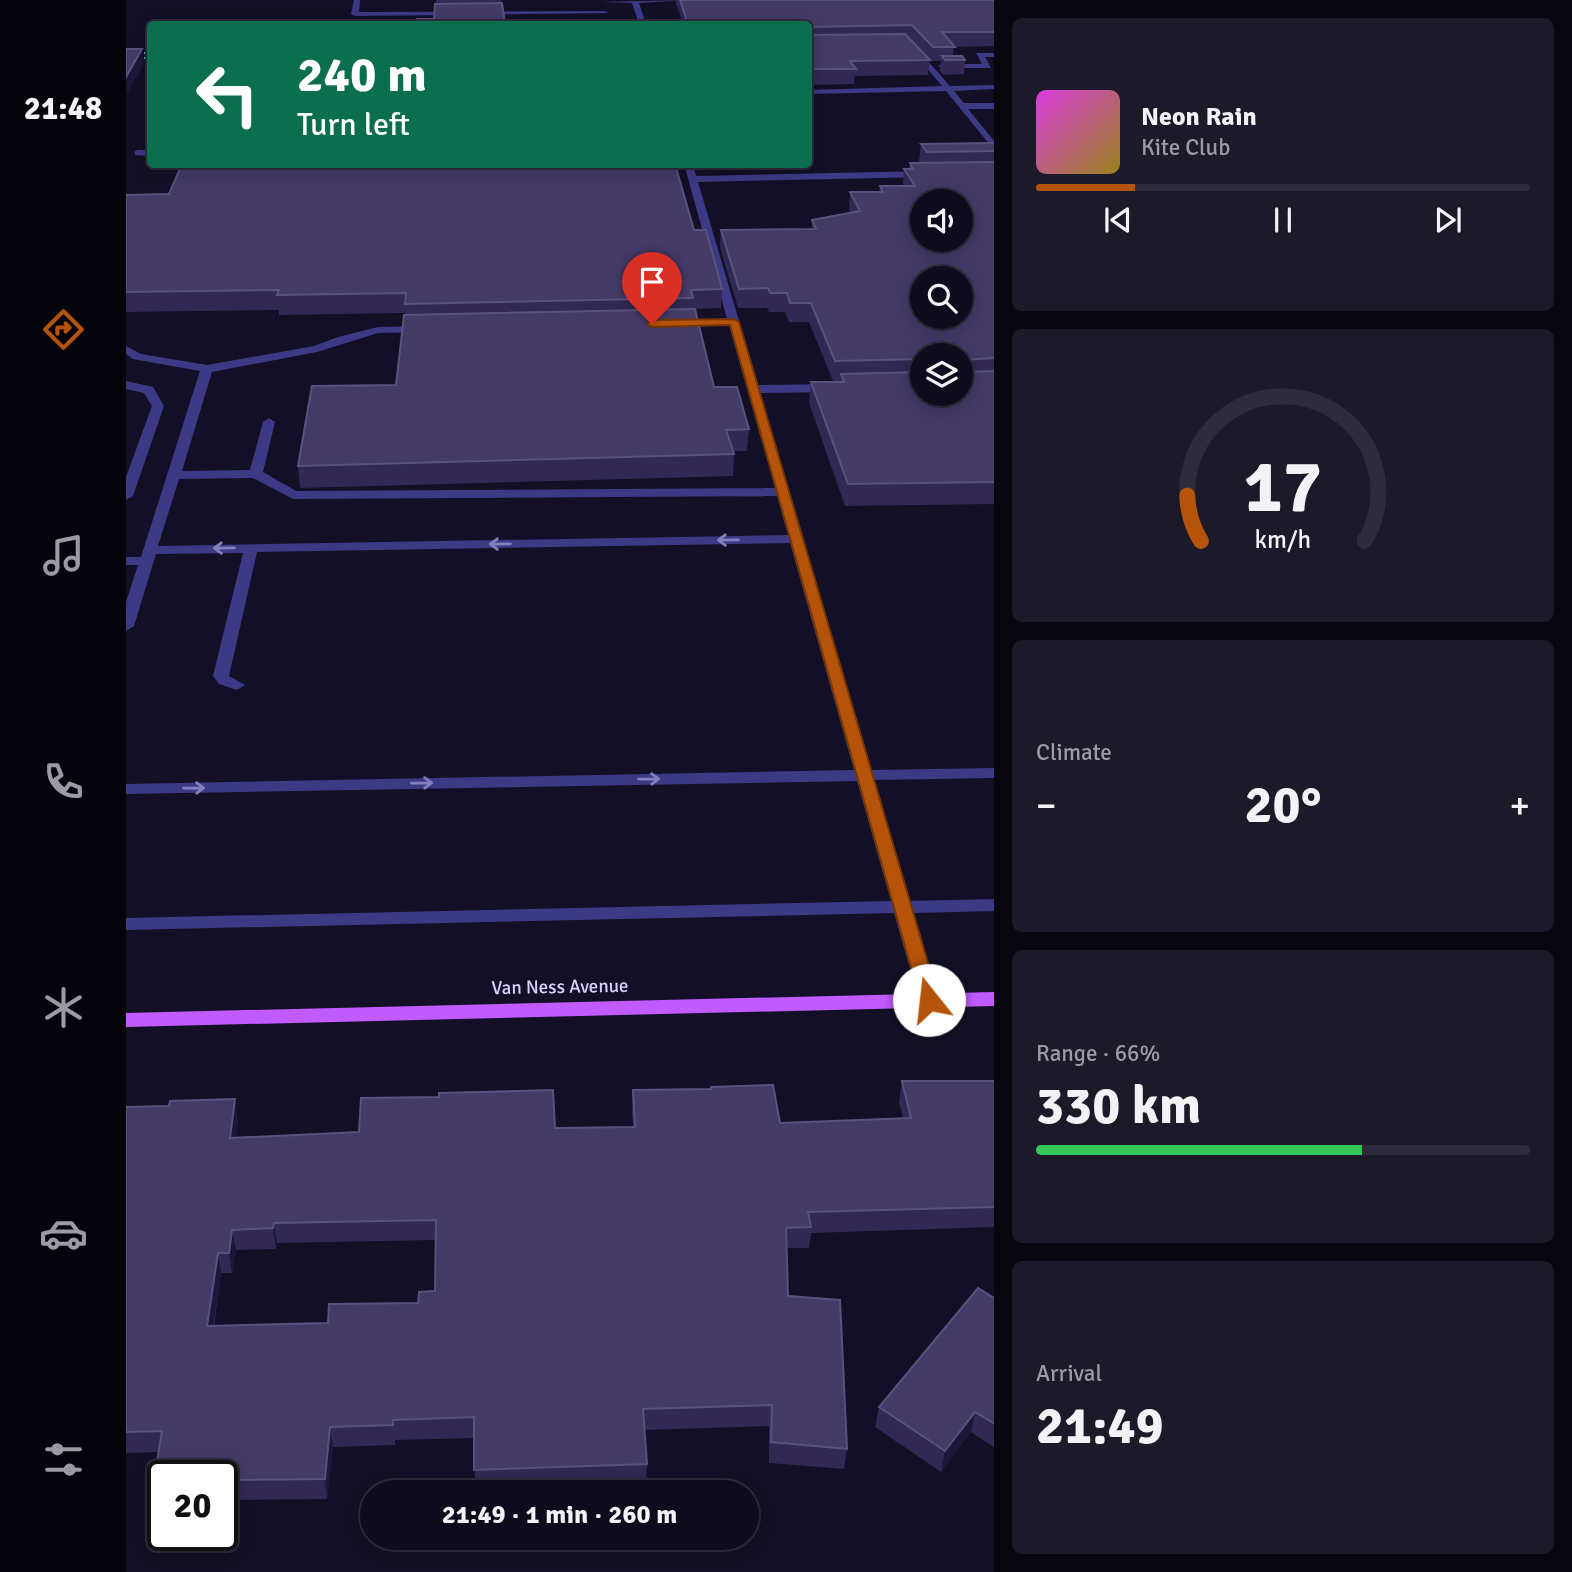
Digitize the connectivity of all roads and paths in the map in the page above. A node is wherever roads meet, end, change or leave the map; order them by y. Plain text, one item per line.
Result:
1 (357, 0) edge
2 (683, 0) edge
3 (603, 1) edge
4 (635, 2) junction
5 (553, 13) junction
6 (606, 19) edge
7 (554, 21) edge
8 (642, 21) edge
9 (907, 44) edge
10 (126, 53) edge
11 (147, 53) edge
12 (994, 55) edge
13 (126, 58) edge
14 (147, 58) edge
15 (928, 66) junction
16 (994, 87) edge
17 (947, 88) junction
18 (812, 92) edge
19 (960, 106) junction
20 (994, 106) edge
21 (994, 147) edge
22 (138, 153) dead end
23 (147, 153) edge
24 (689, 168) edge
25 (940, 174) edge
26 (692, 178) junction
27 (734, 322) junction
28 (665, 323) edge
29 (433, 329) edge
30 (126, 349) edge
31 (207, 369) junction
32 (126, 385) edge
33 (844, 388) edge
34 (753, 389) junction
35 (269, 422) dead end
36 (256, 474) junction
37 (173, 475) junction
38 (783, 492) junction
39 (126, 496) edge
40 (796, 539) junction
41 (251, 548) junction
42 (148, 555) junction
43 (126, 561) edge
44 (126, 626) edge
45 (237, 685) dead end
46 (994, 773) edge
47 (864, 775) junction
48 (126, 789) edge
49 (994, 905) edge
50 (902, 906) junction
51 (126, 924) edge
52 (994, 999) edge
53 (929, 1000) junction
54 (126, 1020) edge

1 - 5 lane
2 - 4 lane
3 - 4 lane
3 - 6 lane
4 - 8 lane
5 - 6 lane
5 - 7 lane
9 - 15 lane
10 - 11 path
12 - 15 lane
13 - 14 path
15 - 17 lane
16 - 17 lane
17 - 18 lane
17 - 19 lane
19 - 20 lane
19 - 21 lane
22 - 23 lane
24 - 26 lane
25 - 26 lane
26 - 27 lane
27 - 28 lane
27 - 34 lane
29 - 31 lane
30 - 31 lane
31 - 37 lane
32 - 39 lane
33 - 34 lane
34 - 38 lane
35 - 36 lane
36 - 37 lane
36 - 38 lane
37 - 42 lane
38 - 40 lane
40 -> 41 lane
40 - 47 lane
41 -> 42 lane
41 - 45 lane
42 - 43 lane
42 - 44 lane
46 - 47 lane
48 -> 47 lane
47 - 50 lane
49 - 50 lane
50 - 51 lane
50 - 53 lane
52 - 53 main road, Van Ness Avenue
53 - 54 main road, Van Ness Avenue

